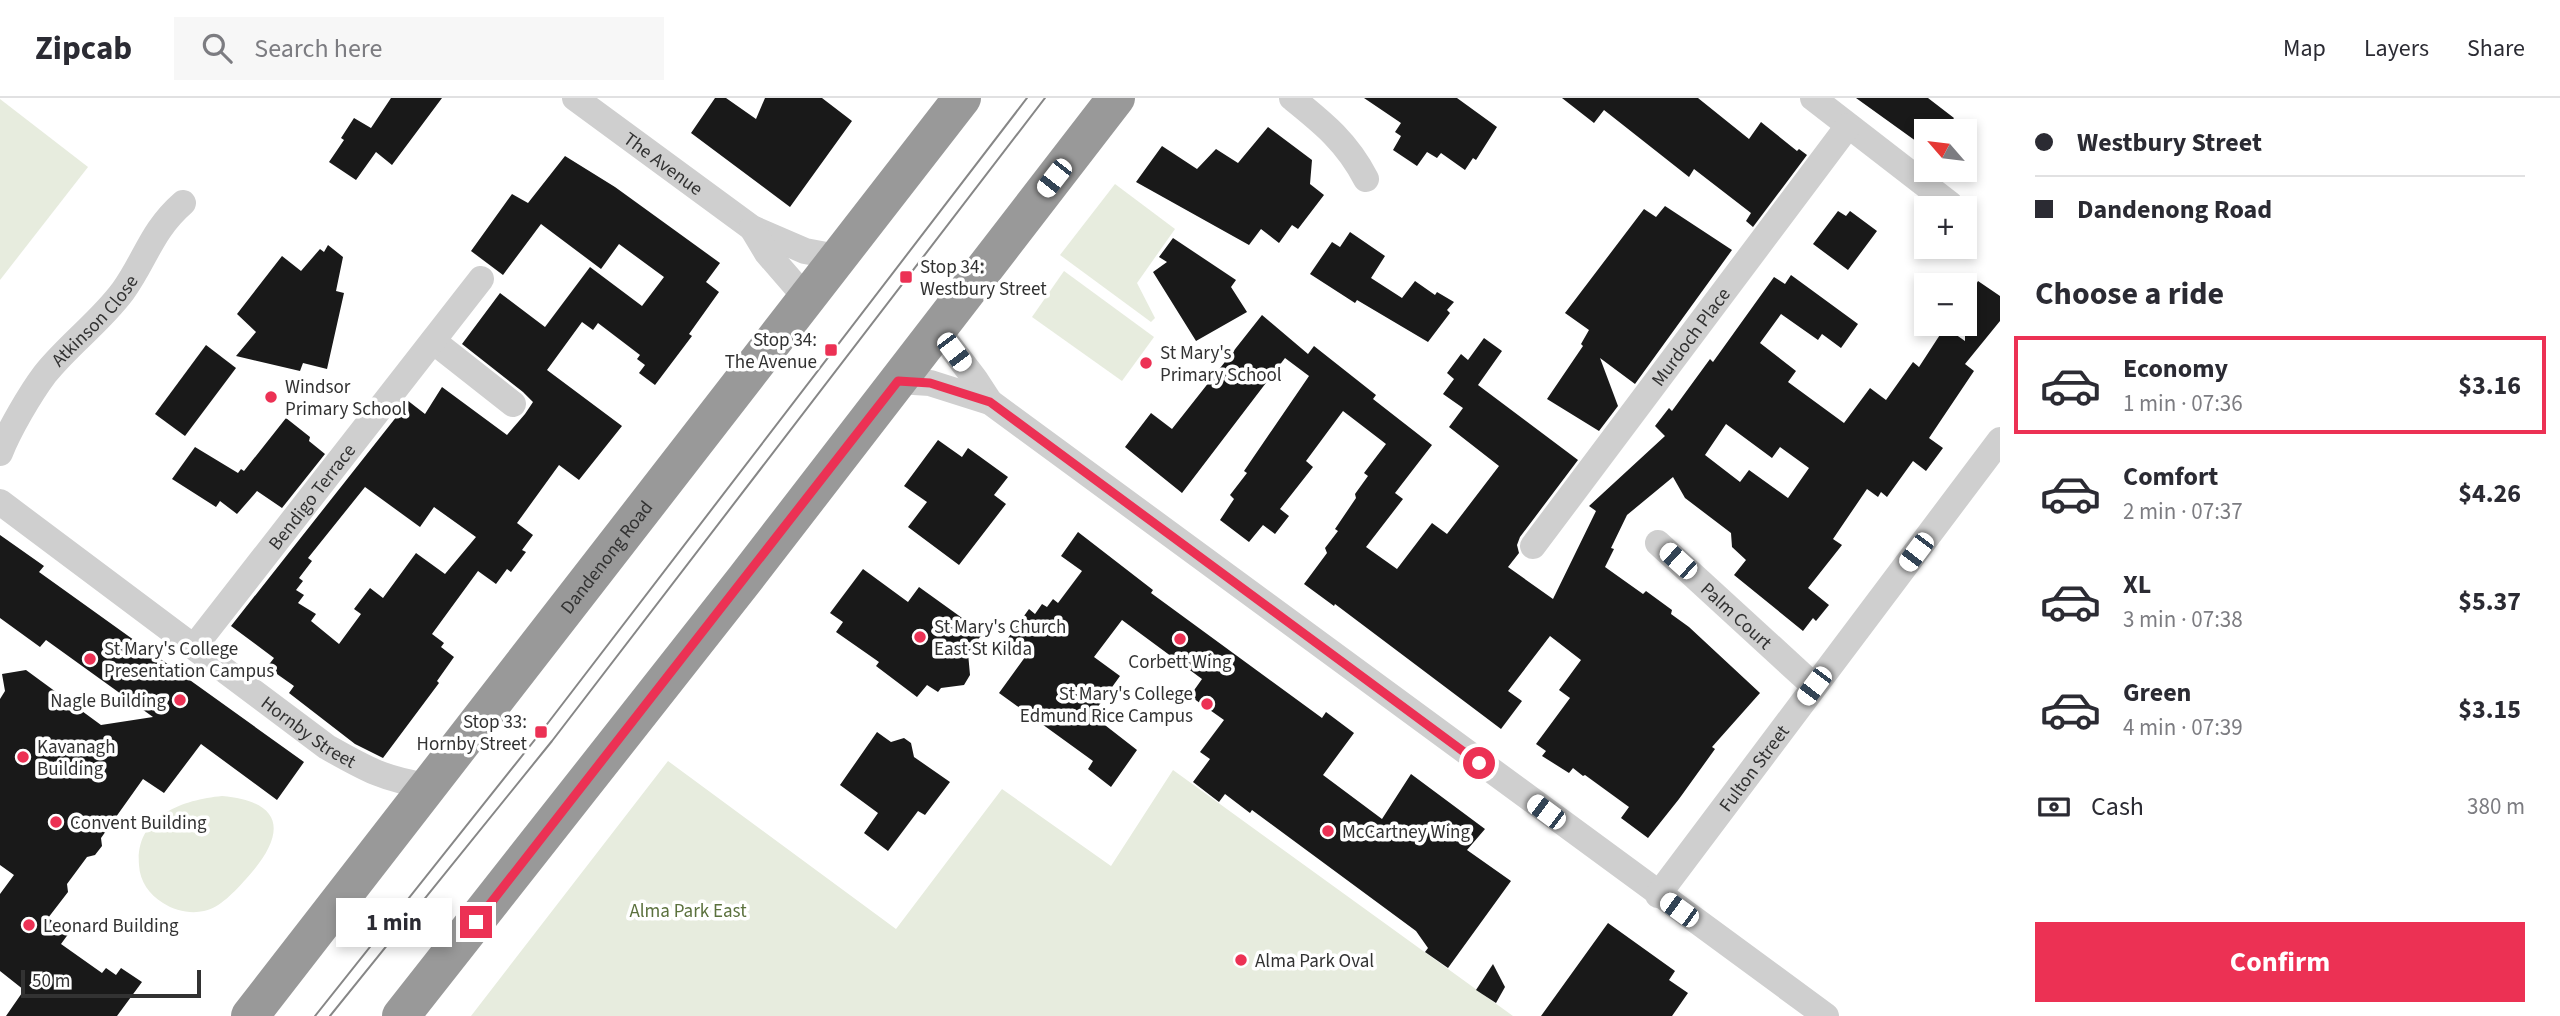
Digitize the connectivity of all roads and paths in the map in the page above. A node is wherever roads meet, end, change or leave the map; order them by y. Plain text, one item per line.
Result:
1 (575, 98) edge
2 (962, 98) edge
3 (1116, 98) edge
4 (1292, 98) edge
5 (1813, 98) edge
6 (1848, 126) junction
7 (1366, 179) dead end
8 (1940, 196) edge
9 (183, 203) dead end
10 (752, 228) junction
11 (837, 257) junction
12 (481, 279) dead end
13 (806, 298) junction
14 (937, 329) junction
15 (433, 341) junction
16 (898, 381) junction
17 (990, 402) junction
18 (513, 404) dead end
19 (2000, 440) edge
20 (2, 444) edge
21 (0, 502) edge
22 (1658, 543) dead end
23 (1533, 546) dead end
24 (194, 647) junction
25 (1814, 686) junction
26 (428, 786) junction
27 (1658, 895) junction
28 (250, 1016) edge
29 (401, 1016) edge
30 (1826, 1016) edge

1 - 10 street, The Avenue
2 - 11 highway, Dandenong Road
3 - 14 highway
4 - 7 street
5 - 6 street
6 - 8 street
6 - 23 street, Murdoch Place
9 - 20 street, Atkinson Close
10 - 11 street, The Avenue
10 - 13 street, The Avenue
11 - 13 highway, Dandenong Road
12 - 15 street, Bendigo Terrace
13 - 26 highway, Dandenong Road
14 - 16 highway
14 - 17 street
15 - 18 street
15 - 24 street, Bendigo Terrace
16 - 17 street
16 - 29 highway
17 - 27 street
19 - 25 street, Fulton Street
21 - 24 street, Hornby Street
22 - 25 street, Palm Court
24 - 26 street, Hornby Street
25 - 27 street, Fulton Street
26 - 28 highway, Dandenong Road
27 - 30 street

